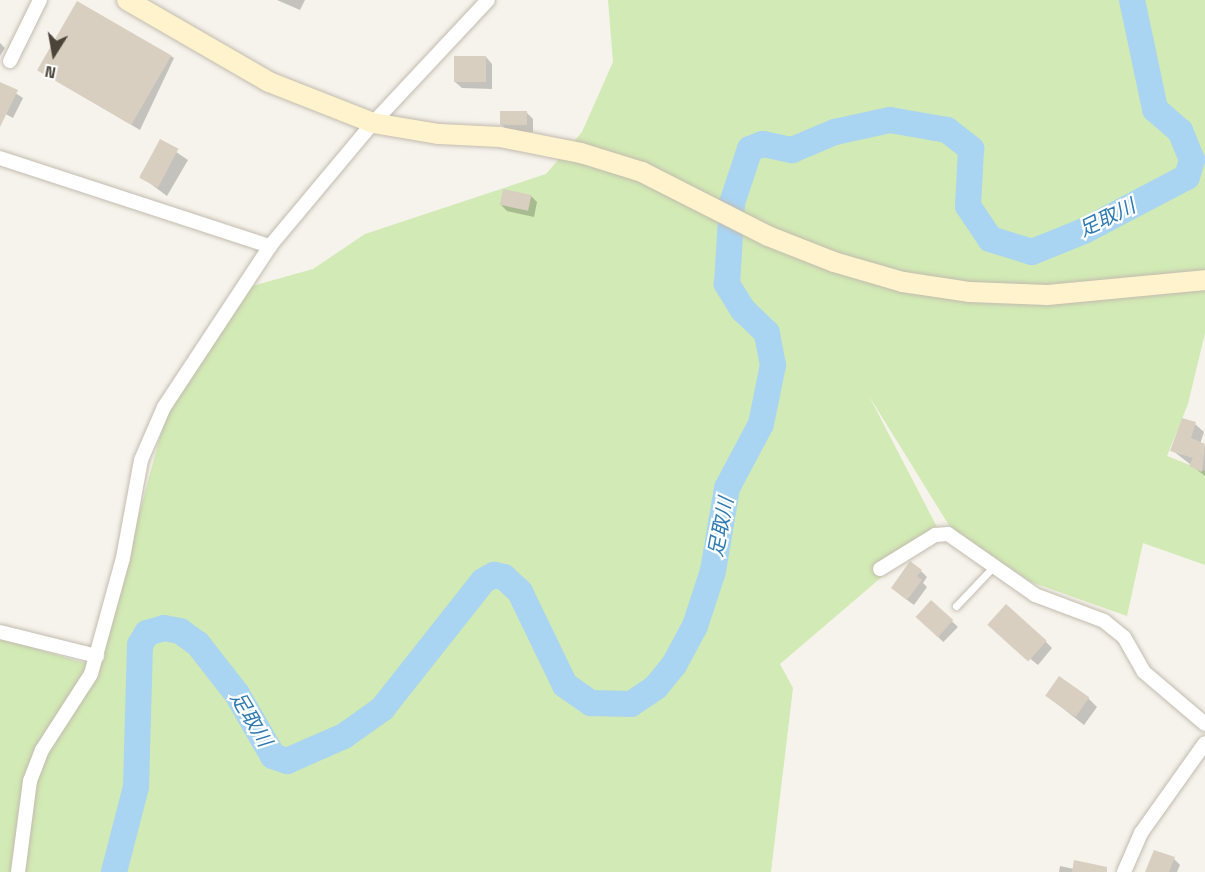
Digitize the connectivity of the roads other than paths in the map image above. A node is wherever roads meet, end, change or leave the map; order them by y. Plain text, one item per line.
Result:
1 (40, 0) edge
2 (127, 0) edge
3 (488, 0) edge
4 (10, 61) dead end
5 (373, 123) junction
6 (0, 158) edge
7 (270, 246) junction
8 (1205, 280) edge
9 (994, 566) junction
10 (880, 569) dead end
11 (956, 606) dead end
12 (0, 632) edge
13 (97, 656) junction
14 (1205, 724) edge
15 (1205, 743) edge
16 (18, 872) edge
17 (1124, 872) edge

1 - 4 street
2 - 5 street
3 - 5 street
5 - 7 street
5 - 8 street
6 - 7 street
7 - 13 street
9 - 10 street
9 - 11 lane
9 - 14 street
12 - 13 street
13 - 16 street
15 - 17 street

